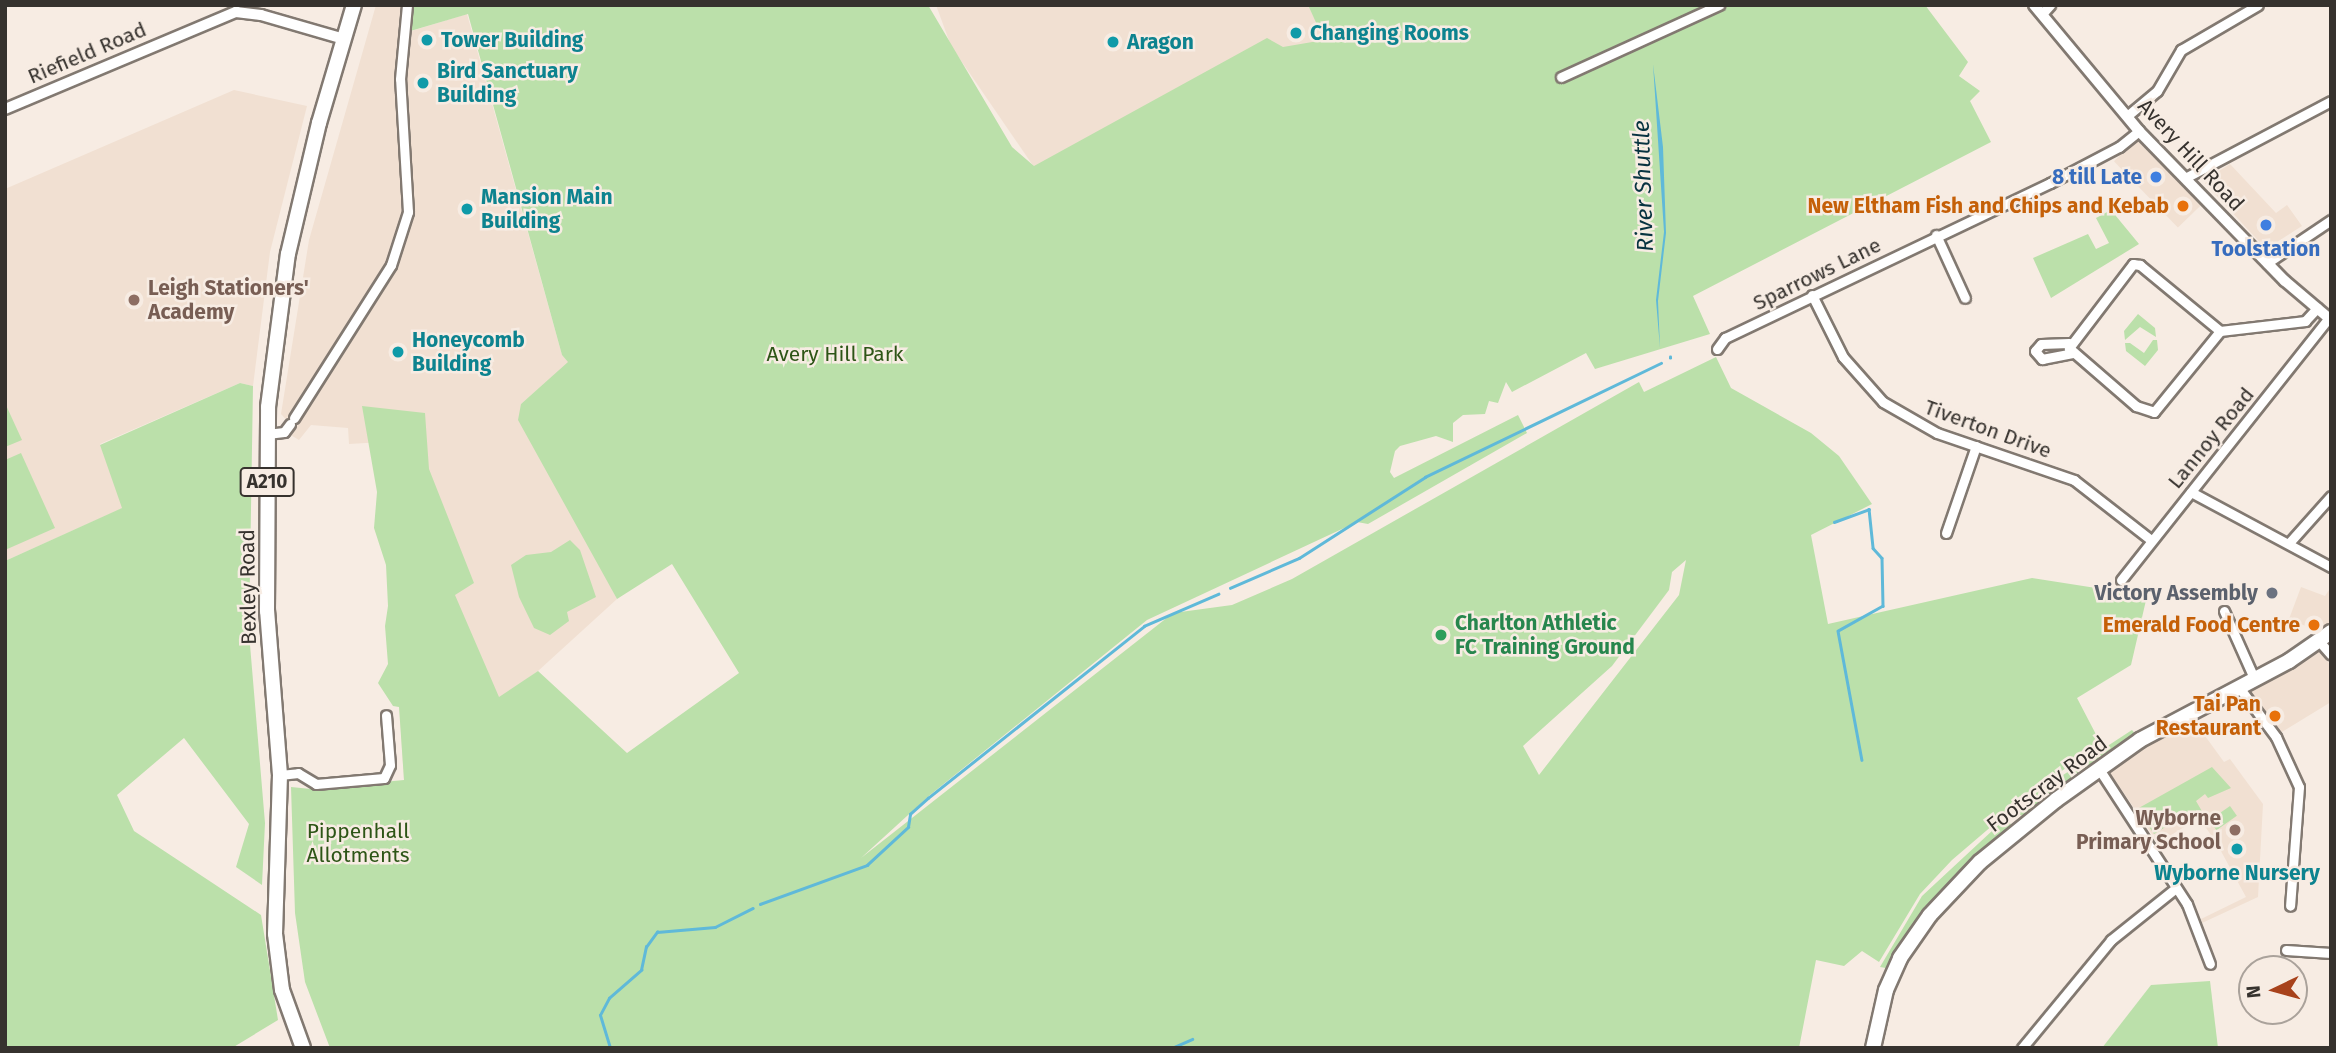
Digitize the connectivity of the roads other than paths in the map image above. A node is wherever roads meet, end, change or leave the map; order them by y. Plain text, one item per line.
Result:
1 (354, 5) edge
2 (407, 5) edge
3 (1719, 5) edge
4 (2258, 5) edge
5 (2042, 8) edge
6 (344, 39) junction
7 (1561, 77) dead end
8 (2331, 101) edge
9 (5, 109) edge
10 (2127, 116) junction
11 (2139, 131) junction
12 (2185, 178) junction
13 (2331, 220) edge
14 (1936, 235) junction
15 (2267, 263) junction
16 (1812, 295) junction
17 (1965, 298) dead end
18 (2316, 308) junction
19 (2330, 319) edge
20 (2220, 331) junction
21 (2069, 343) junction
22 (1717, 349) dead end
23 (2072, 353) junction
24 (267, 434) junction
25 (1976, 446) junction
26 (2191, 492) junction
27 (2331, 496) edge
28 (1946, 533) dead end
29 (2151, 540) junction
30 (2289, 543) junction
31 (2331, 566) edge
32 (2121, 580) dead end
33 (2224, 611) dead end
34 (2325, 636) edge
35 (2331, 655) edge
36 (2254, 678) junction
37 (2238, 686) junction
38 (386, 715) dead end
39 (2099, 769) junction
40 (280, 775) junction
41 (2176, 888) junction
42 (2290, 906) dead end
43 (2286, 950) dead end
44 (2331, 953) edge
45 (2210, 964) dead end
46 (303, 1048) edge
47 (1873, 1048) edge
48 (2022, 1048) edge

1 - 6 main road, Bexley Road / A210
2 - 24 street
3 - 7 street
4 - 10 street
5 - 10 street, Avery Hill Road
6 - 9 street, Riefield Road
6 - 24 main road, Bexley Road / A210
8 - 12 street
10 - 11 street, Avery Hill Road
11 - 12 street, Avery Hill Road
11 - 14 street, Sparrows Lane
12 - 15 street, Avery Hill Road
13 - 15 street
14 - 16 street, Sparrows Lane
14 - 17 street
15 - 18 street, Avery Hill Road
16 - 22 street, Sparrows Lane
16 - 25 street, Tiverton Drive
18 - 19 street, Avery Hill Road
18 - 20 street
19 - 26 street, Lannoy Road
20 - 21 street
20 - 23 street
21 - 23 street
21 - 23 street
24 - 40 main road, Bexley Road / A210
25 - 28 street
25 - 29 street, Tiverton Drive
26 - 29 street, Lannoy Road
26 - 30 street
27 - 30 street
29 - 32 street, Lannoy Road
30 - 31 street
33 - 36 street
34 - 35 street
34 - 36 main road, Footscray Road
36 - 37 main road, Footscray Road
37 - 39 main road, Footscray Road
37 - 42 street
38 - 40 street
39 - 41 street
39 - 47 main road, Footscray Road
40 - 46 main road, Bexley Road / A210
41 - 45 street
41 - 48 street
43 - 44 street

